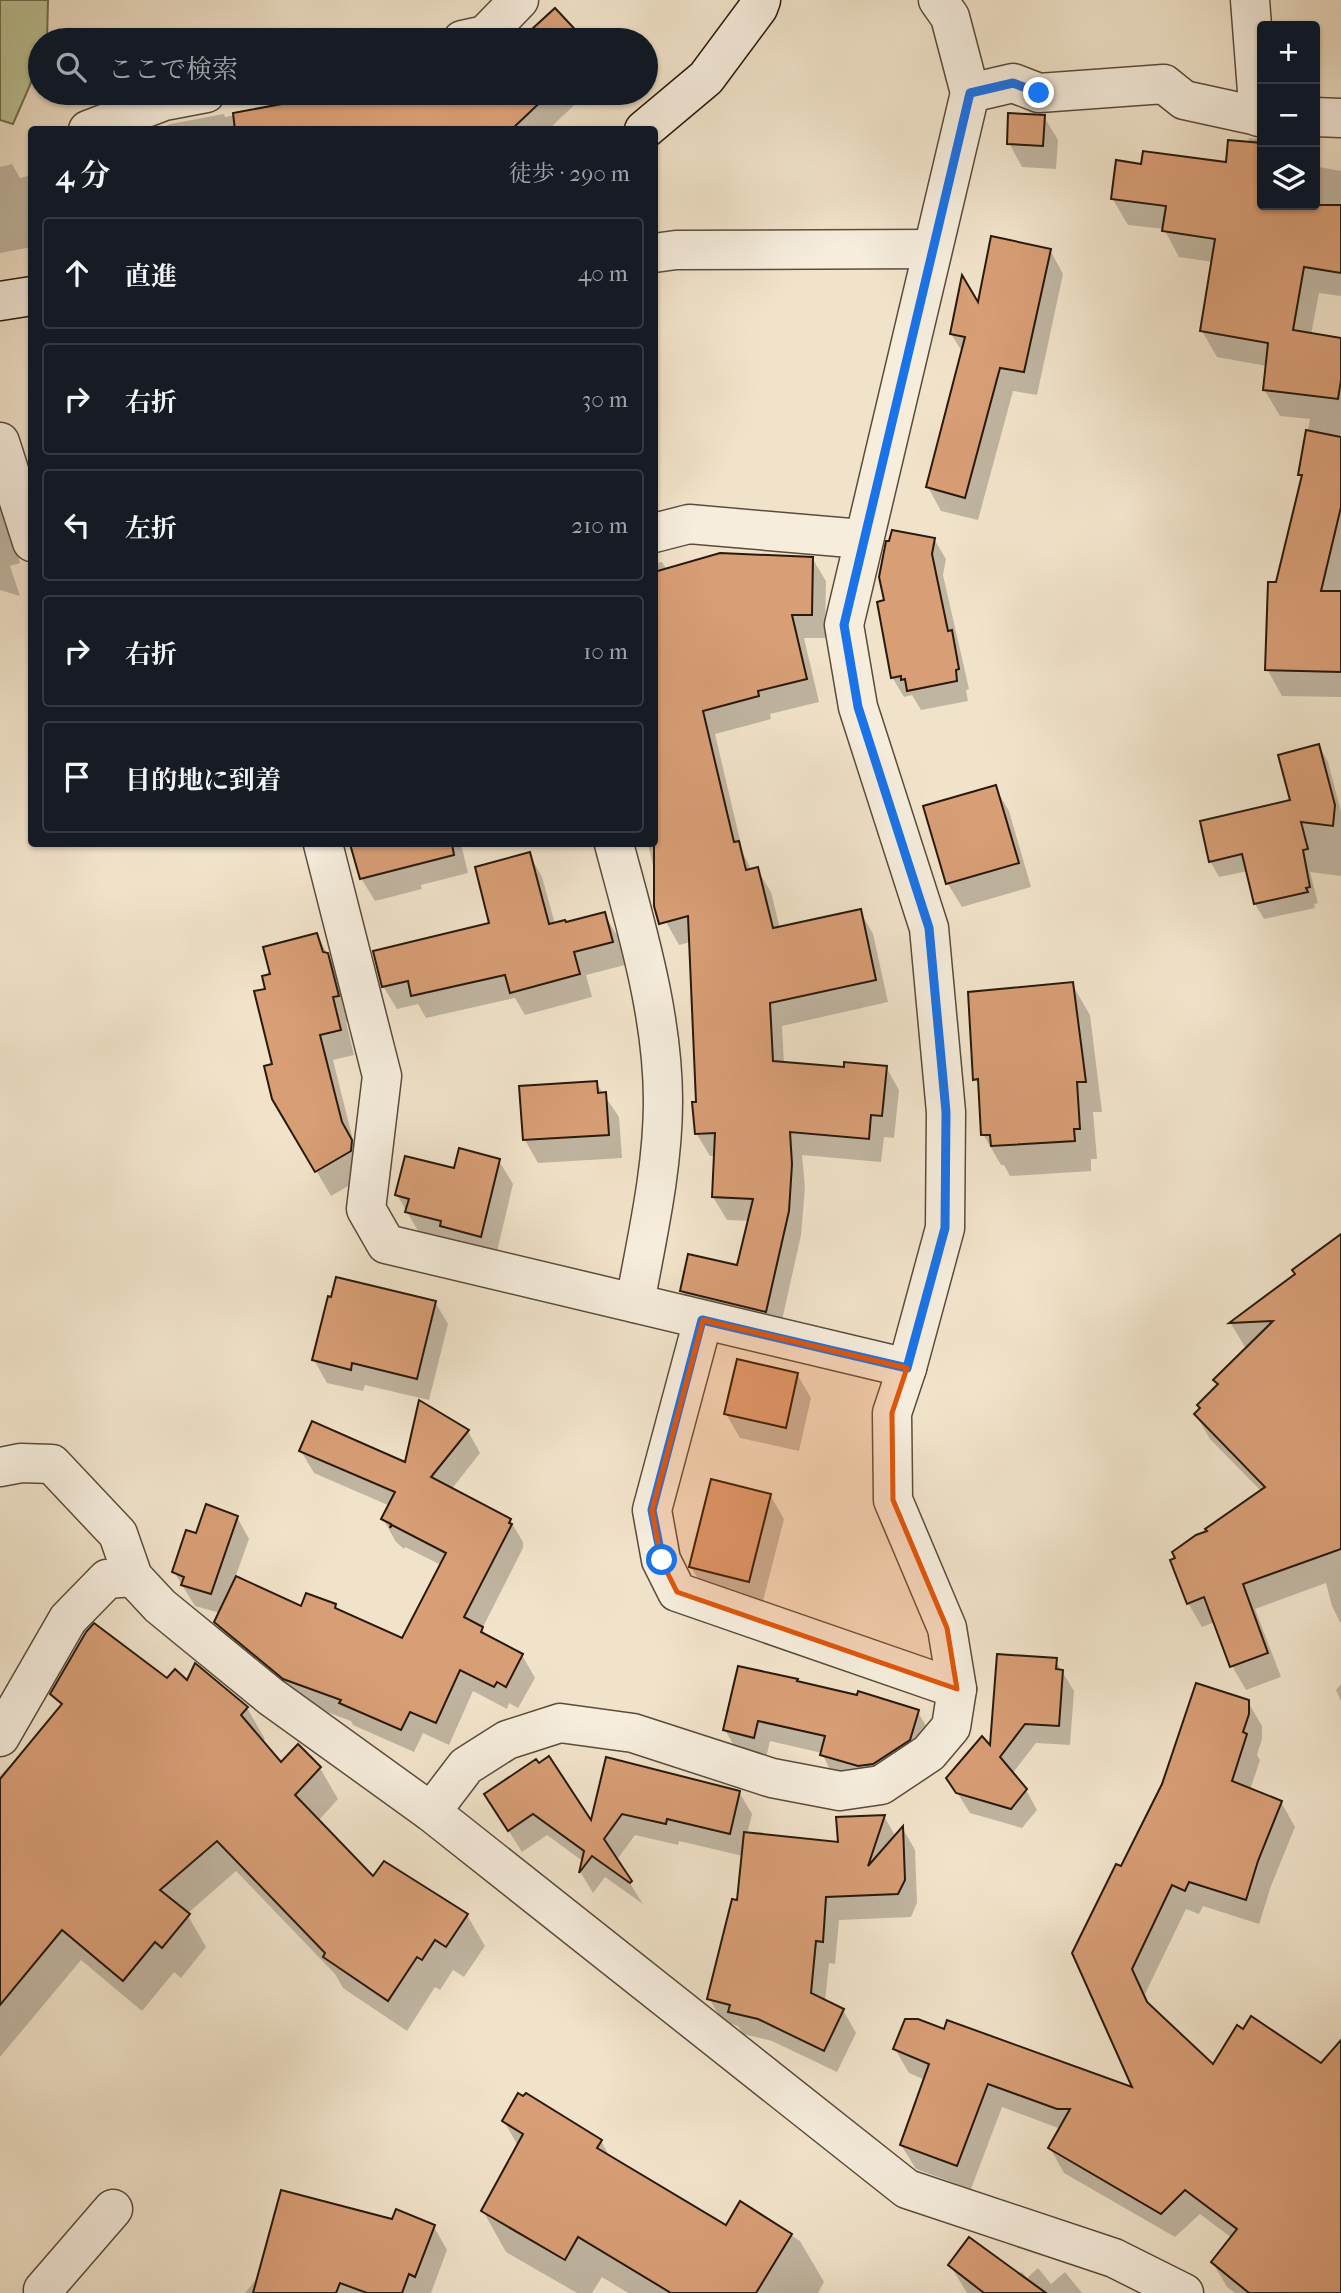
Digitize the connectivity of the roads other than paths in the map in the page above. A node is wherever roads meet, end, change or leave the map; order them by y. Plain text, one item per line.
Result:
1 (519, 0) edge
2 (761, 0) edge
3 (937, 0) edge
4 (1250, 0) edge
5 (492, 28) edge
6 (1258, 84) edge
7 (970, 93) junction
8 (154, 105) edge
9 (1257, 116) edge
10 (1320, 117) edge
11 (1341, 118) edge
12 (98, 126) edge
13 (649, 126) edge
14 (932, 249) junction
15 (658, 252) edge
16 (28, 297) edge
17 (0, 301) edge
18 (28, 431) edge
19 (0, 441) edge
20 (28, 529) edge
21 (658, 532) edge
22 (862, 539) junction
23 (324, 847) edge
24 (615, 847) edge
25 (635, 1303) junction
26 (702, 1320) junction
27 (907, 1368) junction
28 (0, 1467) edge
29 (133, 1577) junction
30 (957, 1689) junction
31 (0, 1737) edge
32 (431, 1812) junction
33 (113, 2209) dead end
34 (47, 2293) edge
35 (1184, 2293) edge

1 - 5 street
2 - 13 street
3 - 7 street
4 - 6 street
7 - 9 street
7 - 14 street
8 - 12 street
10 - 11 street
14 - 15 street
14 - 22 street
16 - 17 street
18 - 19 street
19 - 20 street
21 - 22 street
22 - 27 street
23 - 25 street
24 - 25 street
25 - 26 street
26 - 27 street
26 - 30 street
27 - 30 street
28 - 29 street
29 - 31 street
29 - 32 street
30 - 32 street
32 - 35 street
33 - 34 street

